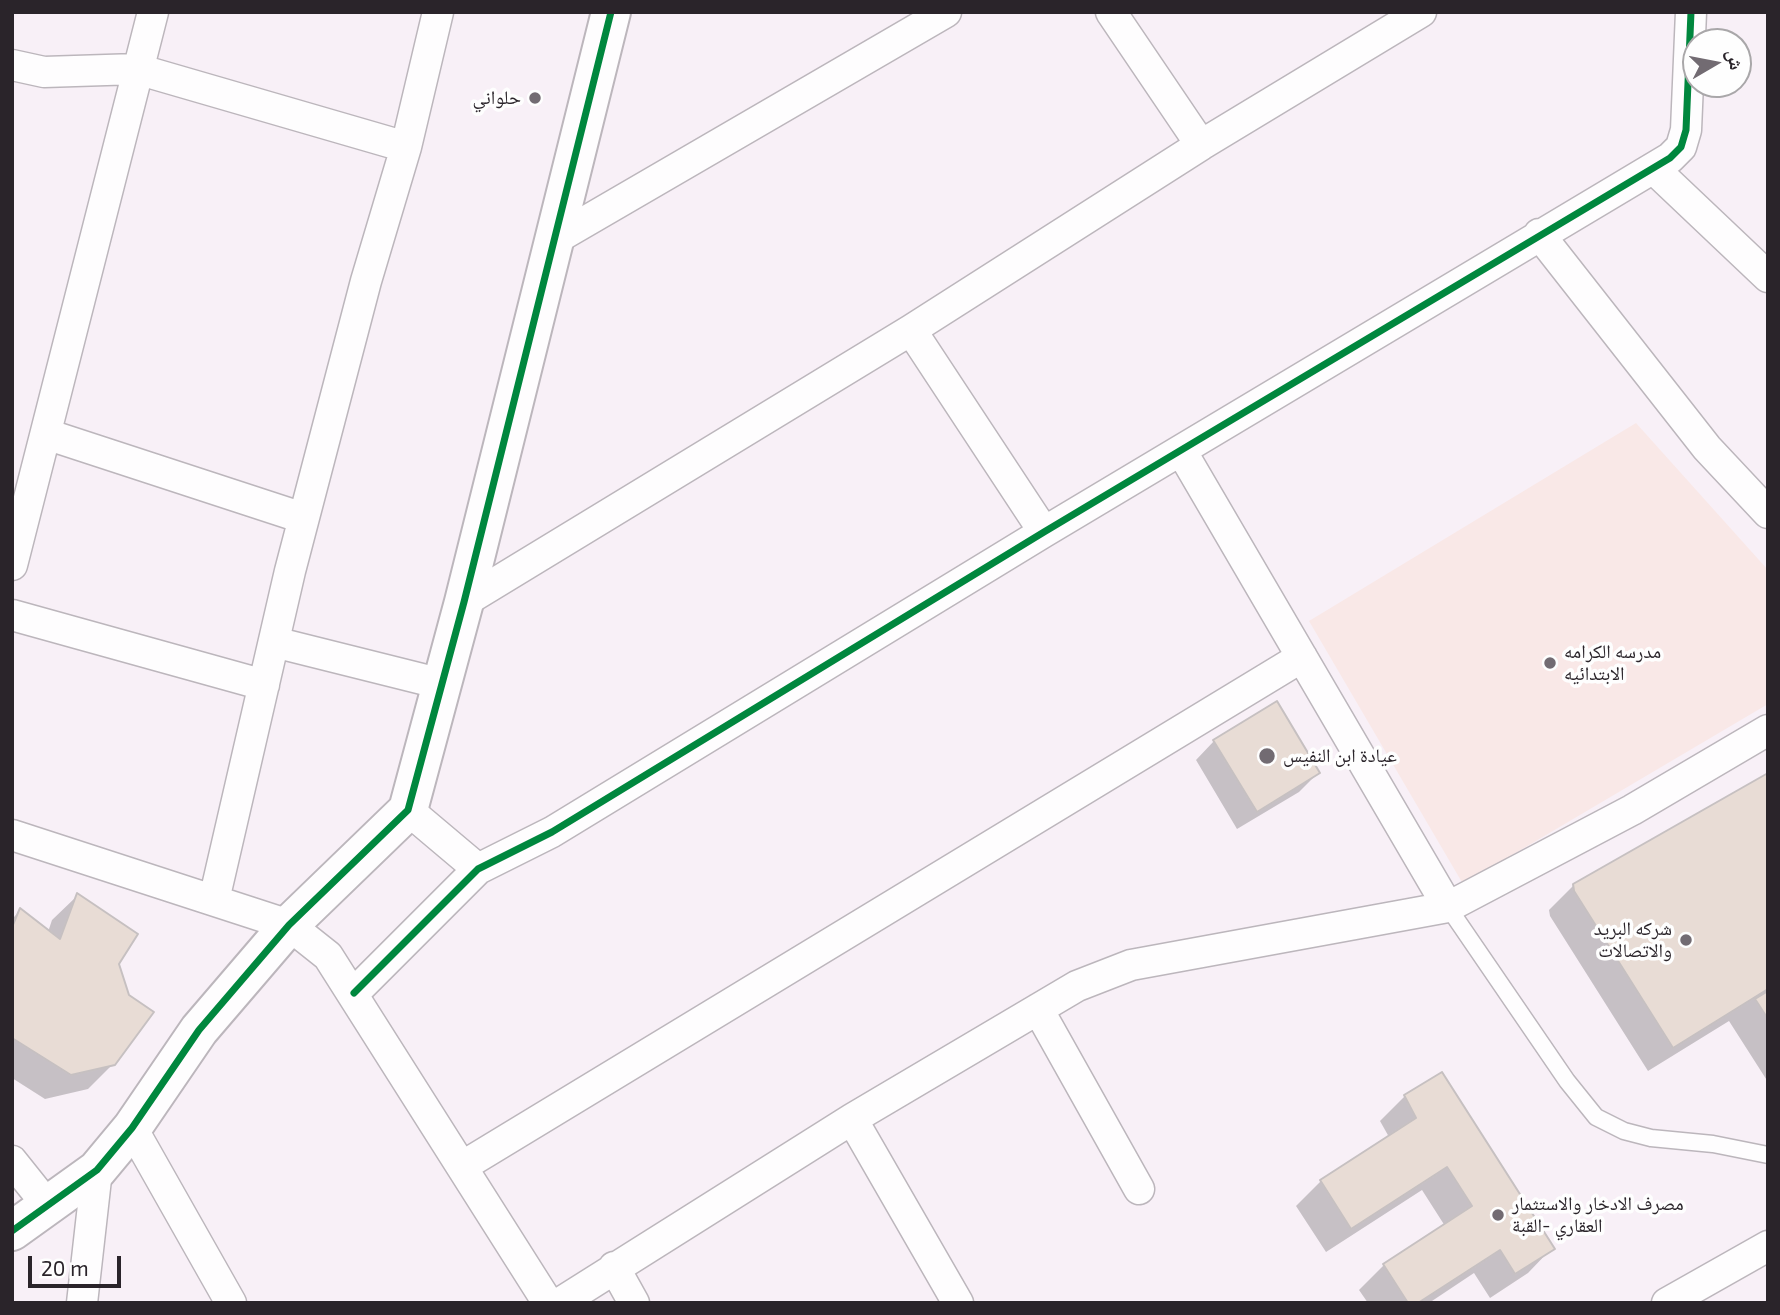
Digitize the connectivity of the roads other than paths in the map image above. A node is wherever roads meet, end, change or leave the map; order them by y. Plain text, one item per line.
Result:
1 (153, 12) edge
2 (438, 12) edge
3 (611, 12) edge
4 (1111, 12) edge
5 (1421, 12) edge
6 (1691, 12) edge
7 (937, 15) edge
8 (12, 65) edge
9 (137, 69) junction
10 (1201, 145) junction
11 (406, 147) junction
12 (1653, 168) junction
13 (1539, 234) junction
14 (552, 241) junction
15 (1768, 277) edge
16 (911, 330) junction
17 (46, 434) junction
18 (1182, 452) junction
19 (1768, 513) edge
20 (303, 518) junction
21 (1044, 531) junction
22 (12, 565) edge
23 (464, 602) junction
24 (12, 615) edge
25 (274, 642) junction
26 (1302, 657) junction
27 (442, 684) junction
28 (264, 685) junction
29 (1768, 730) edge
30 (408, 810) junction
31 (12, 835) edge
32 (478, 869) junction
33 (215, 901) junction
34 (1448, 907) junction
35 (289, 925) junction
36 (355, 993) junction
37 (1038, 1009) junction
38 (852, 1119) junction
39 (132, 1128) junction
40 (1768, 1155) edge
41 (12, 1161) edge
42 (463, 1166) junction
43 (97, 1170) junction
44 (1139, 1189) dead end
45 (48, 1206) junction
46 (12, 1231) edge
47 (1768, 1246) edge
48 (614, 1268) junction
49 (82, 1303) edge
50 (231, 1303) edge
51 (548, 1303) edge
52 (560, 1303) edge
53 (634, 1303) edge
54 (958, 1303) edge
55 (1668, 1303) edge

1 - 9 street
2 - 11 street
3 - 14 street
4 - 10 street
5 - 10 street
6 - 12 street
7 - 14 street
8 - 9 street
9 - 11 street
9 - 17 street
10 - 16 street
11 - 20 street
12 - 13 street
12 - 15 street
13 - 18 street
13 - 19 street
14 - 23 street
16 - 21 street
16 - 23 street
17 - 20 street
17 - 22 street
18 - 21 street
18 - 26 street
20 - 25 street
21 - 32 street
23 - 27 street
24 - 28 street
25 - 27 street
25 - 28 street
26 - 34 street
26 - 42 street
27 - 30 street
28 - 33 street
29 - 34 street
30 - 32 street
30 - 35 street
31 - 33 street
32 - 36 street
33 - 35 street
34 - 37 street
34 - 40 lane
35 - 36 street
35 - 39 street
36 - 42 street
37 - 38 street
37 - 44 street
38 - 48 street
38 - 54 street
39 - 43 street
39 - 50 street
41 - 45 street
42 - 51 street
43 - 45 street
43 - 49 street
45 - 46 street
47 - 55 street
48 - 52 street
48 - 53 street

